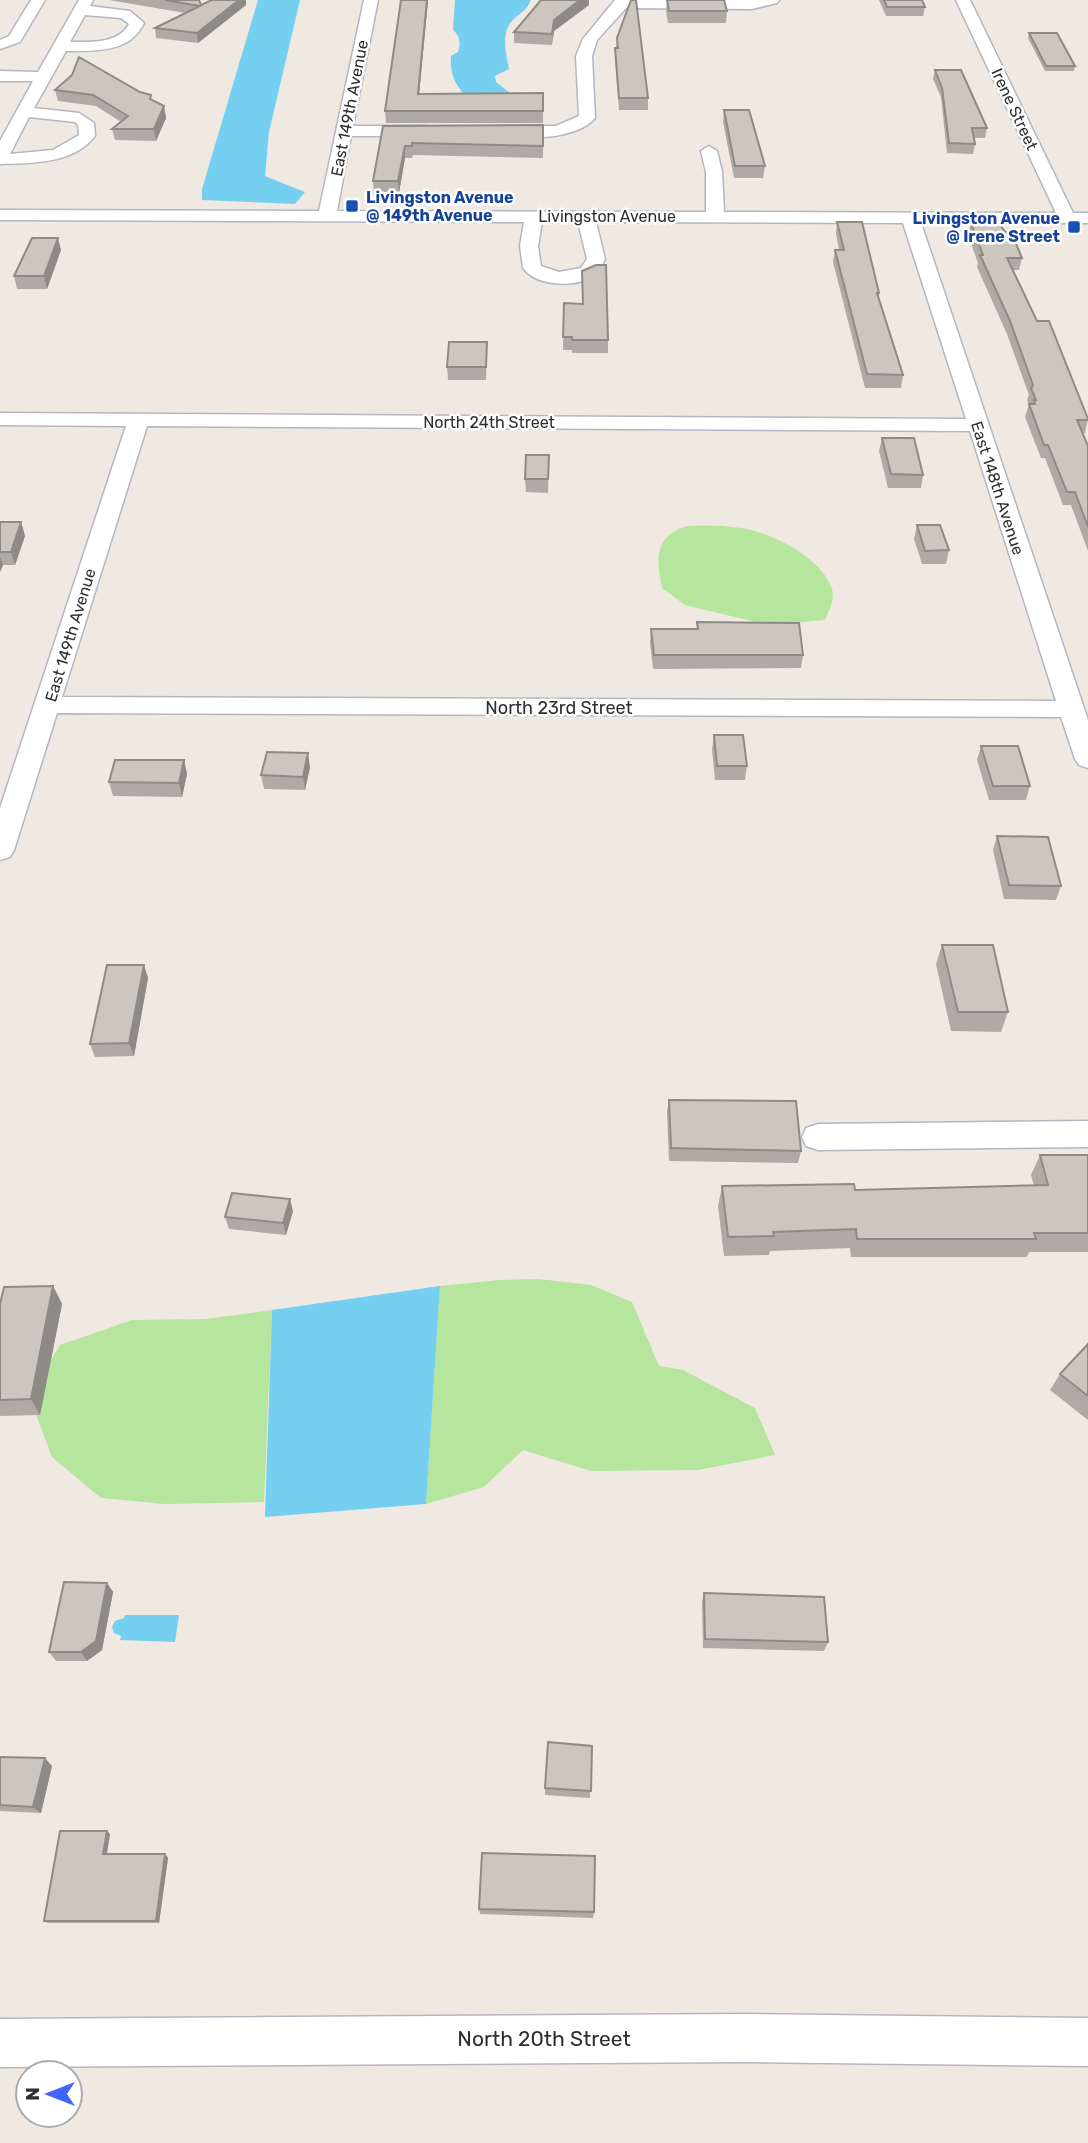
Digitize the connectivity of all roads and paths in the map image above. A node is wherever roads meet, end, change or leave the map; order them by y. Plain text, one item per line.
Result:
1 (38, 0) edge
2 (371, 0) edge
3 (772, 0) edge
4 (963, 0) edge
5 (622, 2) edge
6 (83, 5) edge
7 (0, 45) edge
8 (61, 46) junction
9 (0, 76) edge
10 (43, 77) junction
11 (24, 112) junction
12 (346, 131) junction
13 (439, 131) edge
14 (479, 131) edge
15 (709, 151) dead end
16 (0, 158) edge
17 (741, 198) dead end
18 (834, 198) dead end
19 (715, 210) junction
20 (0, 215) edge
21 (327, 215) junction
22 (534, 216) junction
23 (586, 216) junction
24 (846, 216) junction
25 (910, 216) junction
26 (1067, 218) junction
27 (1088, 218) edge
28 (0, 419) edge
29 (138, 419) junction
30 (977, 425) junction
31 (48, 705) junction
32 (1071, 709) junction
33 (1088, 759) edge
34 (0, 850) edge
35 (1088, 1134) edge
36 (818, 1137) dead end
37 (1088, 2042) edge
38 (0, 2043) edge

1 - 7 street
2 - 12 street, East 149th Avenue
3 - 5 street
4 - 26 street, Irene Street
5 - 14 street
6 - 8 street
6 - 8 street
8 - 10 street
9 - 10 street
10 - 11 street
11 - 16 street
11 - 16 street
12 - 13 street
12 - 21 street, East 149th Avenue
15 - 19 street
17 - 19 street
18 - 24 street
19 - 23 street, Livingston Avenue
19 - 24 street, Livingston Avenue
20 - 21 street, Livingston Avenue
21 - 22 street, Livingston Avenue
22 - 23 street, Livingston Avenue
22 - 23 street
24 - 25 street, Livingston Avenue
25 - 26 street, Livingston Avenue
25 - 30 street, East 148th Avenue
26 - 27 street, Livingston Avenue
28 - 29 street, North 24th Street
29 - 30 street, North 24th Street
29 - 31 street, East 149th Avenue
30 - 32 street, East 148th Avenue
31 - 32 street, North 23rd Street
31 - 34 street, East 149th Avenue
32 - 33 street, East 148th Avenue
35 - 36 street
37 - 38 street, North 20th Street

